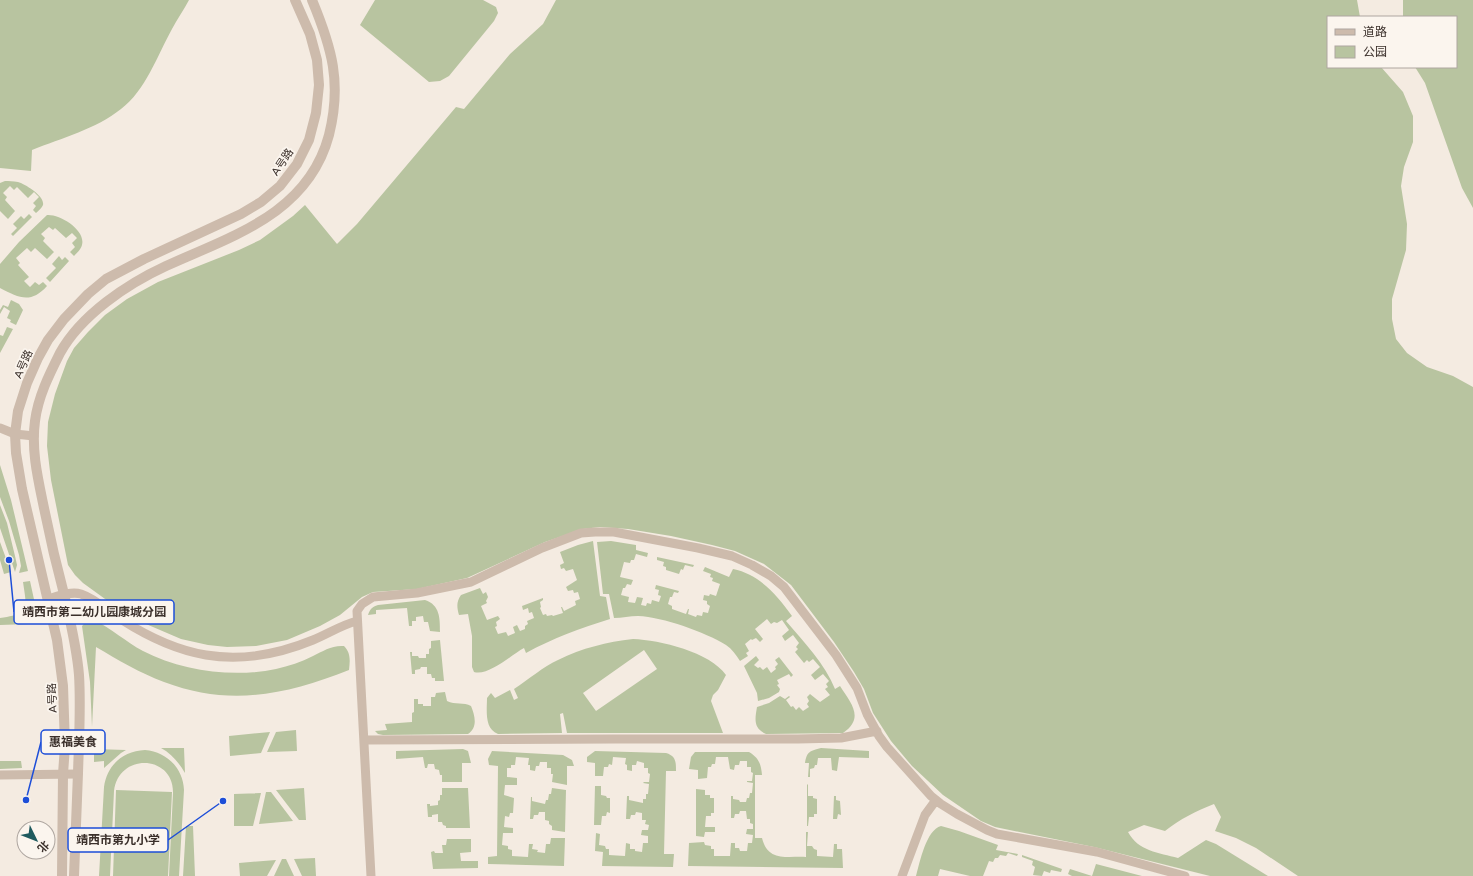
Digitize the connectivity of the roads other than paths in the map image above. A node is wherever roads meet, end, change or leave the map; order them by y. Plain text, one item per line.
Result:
1 (295, 0) edge
2 (312, 0) edge
3 (0, 428) edge
4 (15, 434) junction
5 (34, 436) junction
6 (64, 594) junction
7 (48, 599) junction
8 (357, 621) junction
9 (877, 731) junction
10 (364, 740) junction
11 (63, 774) junction
12 (78, 774) junction
13 (0, 775) edge
14 (936, 800) junction
15 (62, 876) edge
16 (74, 876) edge
17 (371, 876) edge
18 (902, 876) edge
19 (1185, 876) edge

1 - 4 street, A号路
2 - 5 street
3 - 4 street
4 - 5 street
4 - 7 street, A号路
5 - 6 street
6 - 7 street
6 - 8 street
6 - 12 street
7 - 11 street, A号路
8 - 9 street
8 - 10 street
9 - 10 street
9 - 14 street
10 - 17 street
11 - 12 street
11 - 13 street
11 - 15 street, A号路
12 - 16 street
14 - 18 street
14 - 19 street

